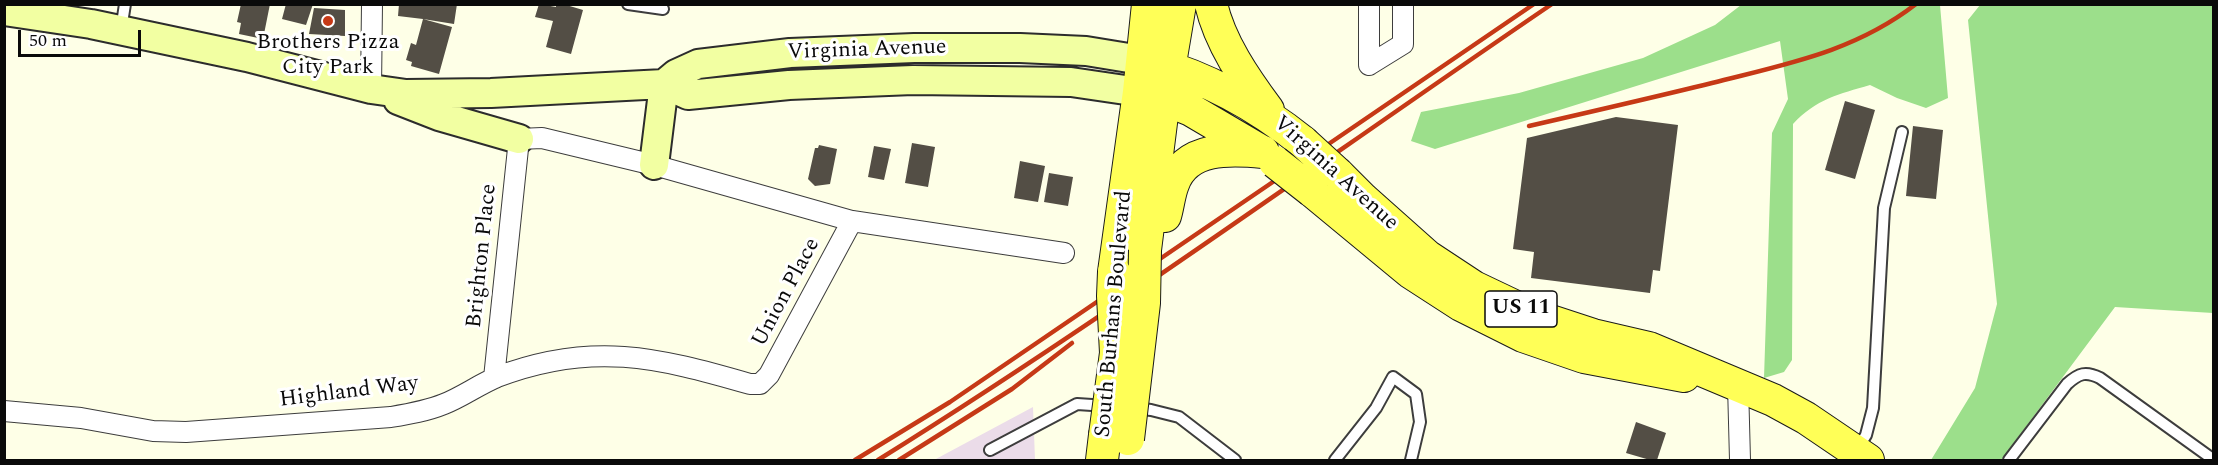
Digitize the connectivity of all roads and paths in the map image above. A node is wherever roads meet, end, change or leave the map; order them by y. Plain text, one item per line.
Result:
1 (372, 4) edge
2 (628, 4) edge
3 (1148, 4) edge
4 (1180, 4) edge
5 (1211, 4) edge
6 (1369, 4) edge
7 (1403, 4) edge
8 (663, 9) dead end
9 (4, 11) edge
10 (123, 17) edge
11 (1141, 60) junction
12 (1171, 68) junction
13 (664, 84) junction
14 (371, 89) junction
15 (1152, 95) junction
16 (1274, 118) junction
17 (1902, 132) dead end
18 (519, 139) junction
19 (1269, 157) junction
20 (654, 165) junction
21 (1325, 182) junction
22 (852, 221) junction
23 (1152, 246) junction
24 (1064, 253) dead end
25 (494, 378) junction
26 (760, 384) joint
27 (1738, 385) junction
28 (4, 411) edge
29 (1115, 449) edge
30 (990, 450) dead end
31 (1860, 457) edge
32 (1235, 460) edge
33 (1335, 460) edge
34 (1412, 460) edge
35 (1740, 460) edge
36 (2009, 460) edge
37 (2214, 460) edge

1 - 14 street
2 - 8 lane
3 - 11 main road, South Burhans Boulevard
4 - 12 main road
5 - 16 main road
6 - 7 street
9 - 10 main road, Virginia Avenue
10 - 14 main road, Virginia Avenue
11 - 12 main road, Virginia Avenue / US 11
11 - 13 main road, Virginia Avenue
11 - 15 main road, South Burhans Boulevard
12 - 15 main road
12 - 16 main road, Virginia Avenue / US 11
13 - 14 main road, Virginia Avenue
13 - 15 main road, Virginia Avenue
13 - 20 main road
14 - 18 main road
15 - 19 main road, Virginia Avenue
15 - 23 main road, South Burhans Boulevard
15 - 29 main road, South Burhans Boulevard, bridge
16 - 21 main road, Virginia Avenue / US 11, bridge
17 - 31 lane
18 - 20 street
18 - 25 street, Brighton Place
19 - 21 main road, Virginia Avenue, bridge
19 - 23 main road
20 - 22 street
21 - 27 main road, Virginia Avenue / US 11
22 - 24 street
22 - 26 street, Union Place
23 - 29 main road, South Burhans Boulevard, bridge
25 - 26 street, Highland Way
25 - 28 street, Highland Way
27 - 31 main road, Virginia Avenue / US 11
27 - 35 street
30 - 32 lane
33 - 34 lane
36 - 37 lane

